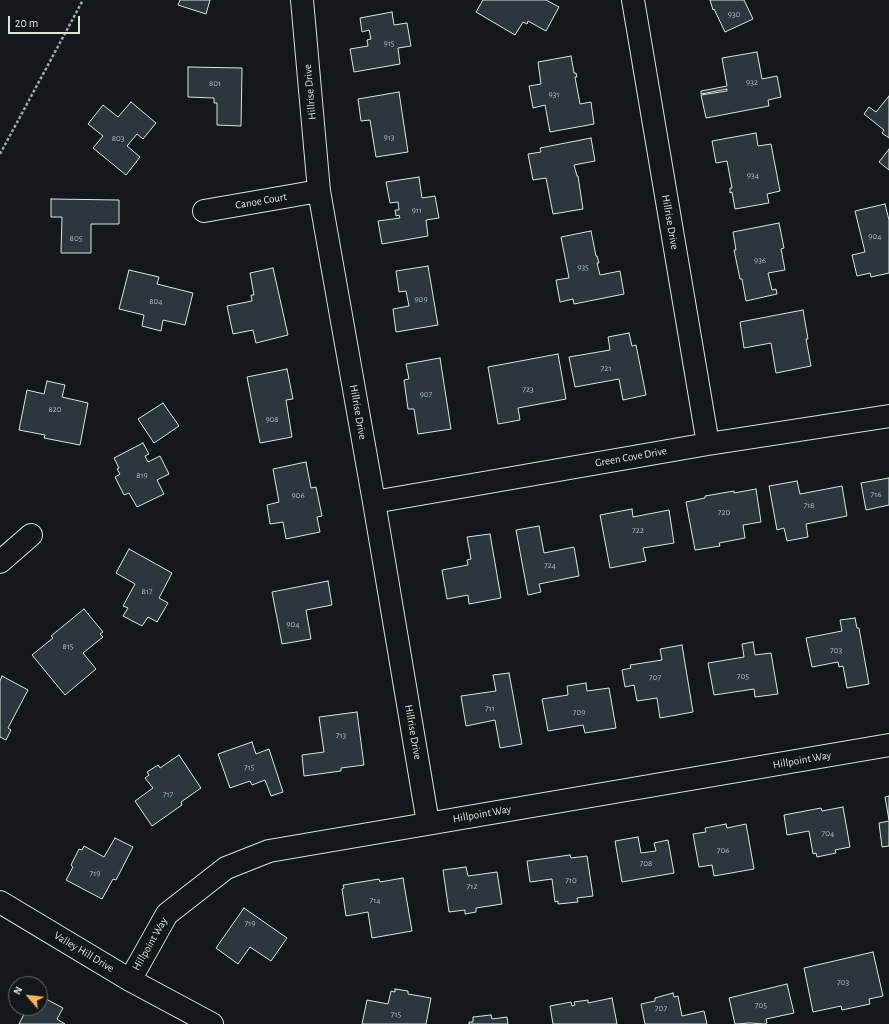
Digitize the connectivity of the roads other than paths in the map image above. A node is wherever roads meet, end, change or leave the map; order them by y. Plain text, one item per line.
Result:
1 (302, 0) edge
2 (633, 0) edge
3 (319, 191) junction
4 (204, 211) dead end
5 (889, 416) edge
6 (708, 444) junction
7 (374, 502) junction
8 (31, 535) dead end
9 (0, 562) edge
10 (889, 745) edge
11 (428, 823) junction
12 (0, 902) edge
13 (130, 980) junction
14 (212, 1024) edge

1 - 3 street, Hillrise Drive
2 - 6 street, Hillrise Drive
3 - 4 street, Canoe Court
3 - 7 street, Hillrise Drive
5 - 6 street, Green Cove Drive
6 - 7 street, Green Cove Drive
7 - 11 street, Hillrise Drive
8 - 9 street
10 - 11 street, Hillpoint Way
11 - 13 street, Hillpoint Way
12 - 13 street, Valley Hill Drive
13 - 14 street, Valley Hill Drive

